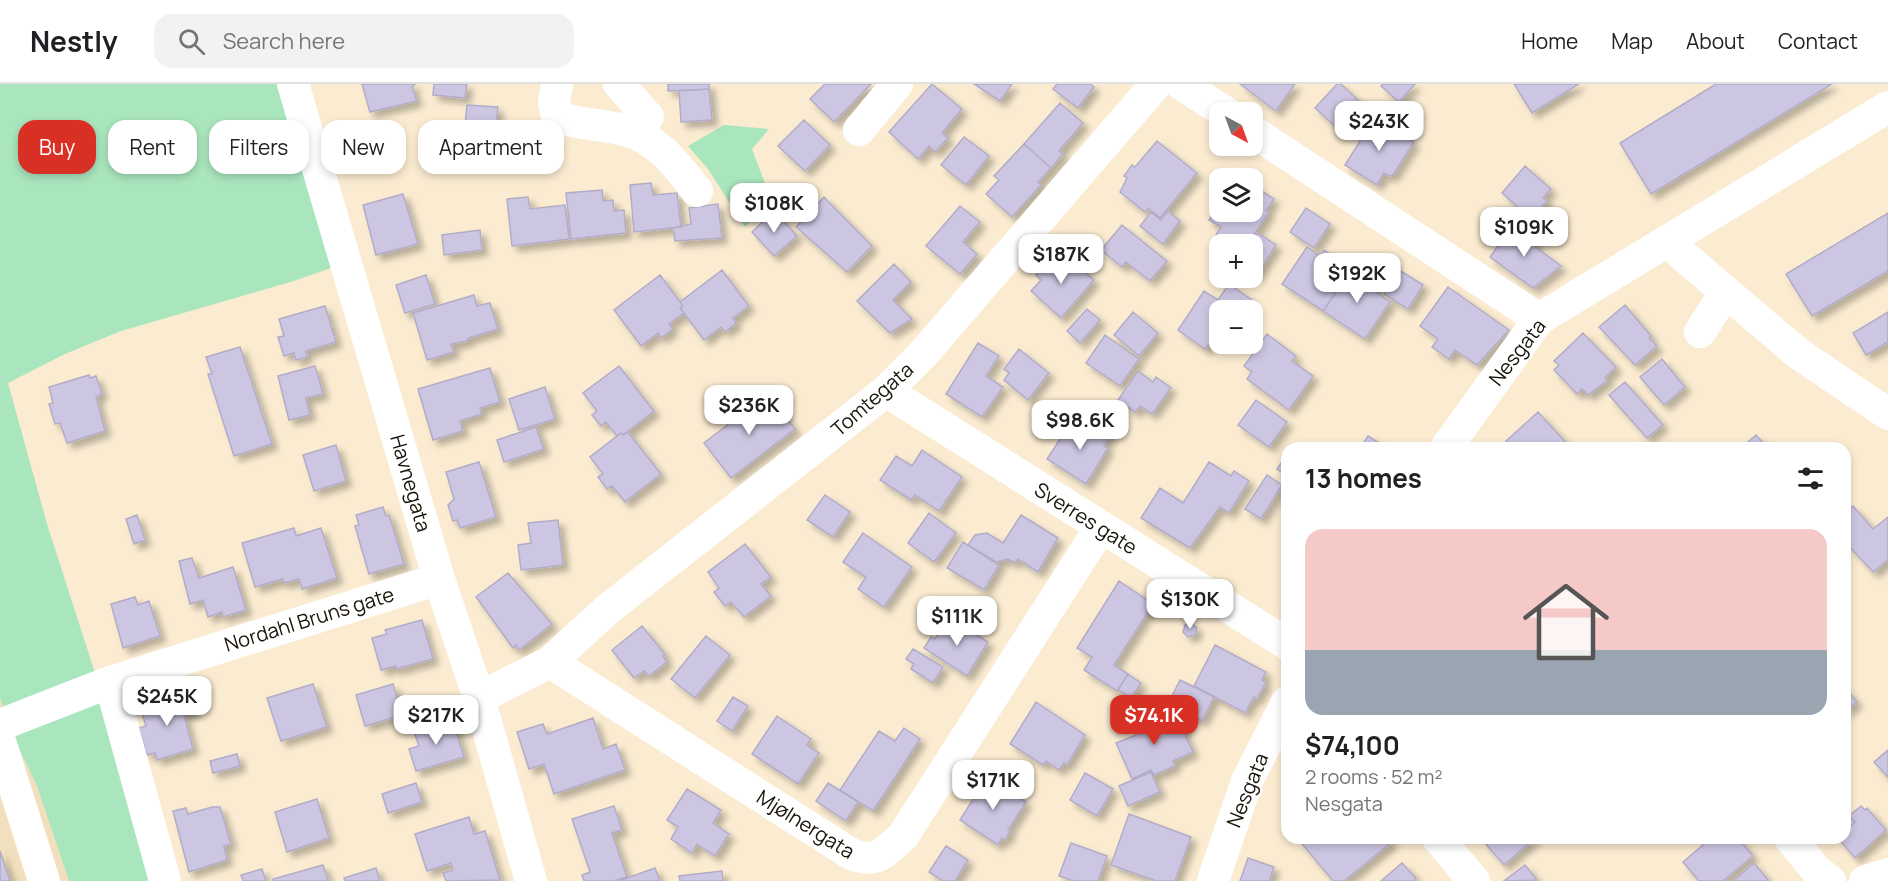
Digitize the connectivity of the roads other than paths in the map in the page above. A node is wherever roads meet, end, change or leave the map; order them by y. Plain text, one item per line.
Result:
1 (293, 84) edge
2 (619, 84) edge
3 (897, 84) edge
4 (1156, 84) edge
5 (1181, 84) edge
6 (555, 94) edge
7 (1209, 102) edge
8 (1888, 107) edge
9 (648, 117) dead end
10 (859, 130) dead end
11 (1263, 138) edge
12 (697, 191) dead end
13 (1670, 239) junction
14 (1725, 293) junction
15 (1539, 319) junction
16 (1700, 332) dead end
17 (886, 391) junction
18 (1888, 414) edge
19 (1452, 442) edge
20 (1101, 527) junction
21 (439, 579) junction
22 (1281, 640) edge
23 (550, 662) junction
24 (110, 682) junction
25 (479, 698) junction
26 (1281, 714) edge
27 (0, 725) edge
28 (0, 741) edge
29 (1443, 844) edge
30 (1795, 844) edge
31 (1888, 874) edge
32 (44, 881) edge
33 (165, 881) edge
34 (531, 881) edge
35 (1213, 881) edge
36 (1474, 881) edge
37 (1830, 881) edge
38 (1865, 881) edge

1 - 21 street, Havnegata
2 - 9 street
3 - 10 street
4 - 17 street, Tomtegata
5 - 7 street
6 - 12 street
8 - 13 street, Nesgata
11 - 15 street
13 - 14 street
13 - 15 street, Nesgata
14 - 16 street
14 - 18 street
15 - 19 street, Nesgata
17 - 20 street, Sverres gate
17 - 23 street, Tomtegata
20 - 22 street, Sverres gate
20 - 23 street, Mjølnergata
21 - 24 street, Nordahl Bruns gate
21 - 25 street, Havnegata
23 - 25 street, Tomtegata
24 - 27 street, Nordahl Bruns gate
24 - 33 street
25 - 34 street, Havnegata
26 - 35 street, Nesgata
28 - 32 street
29 - 36 street
30 - 37 street
31 - 38 street

